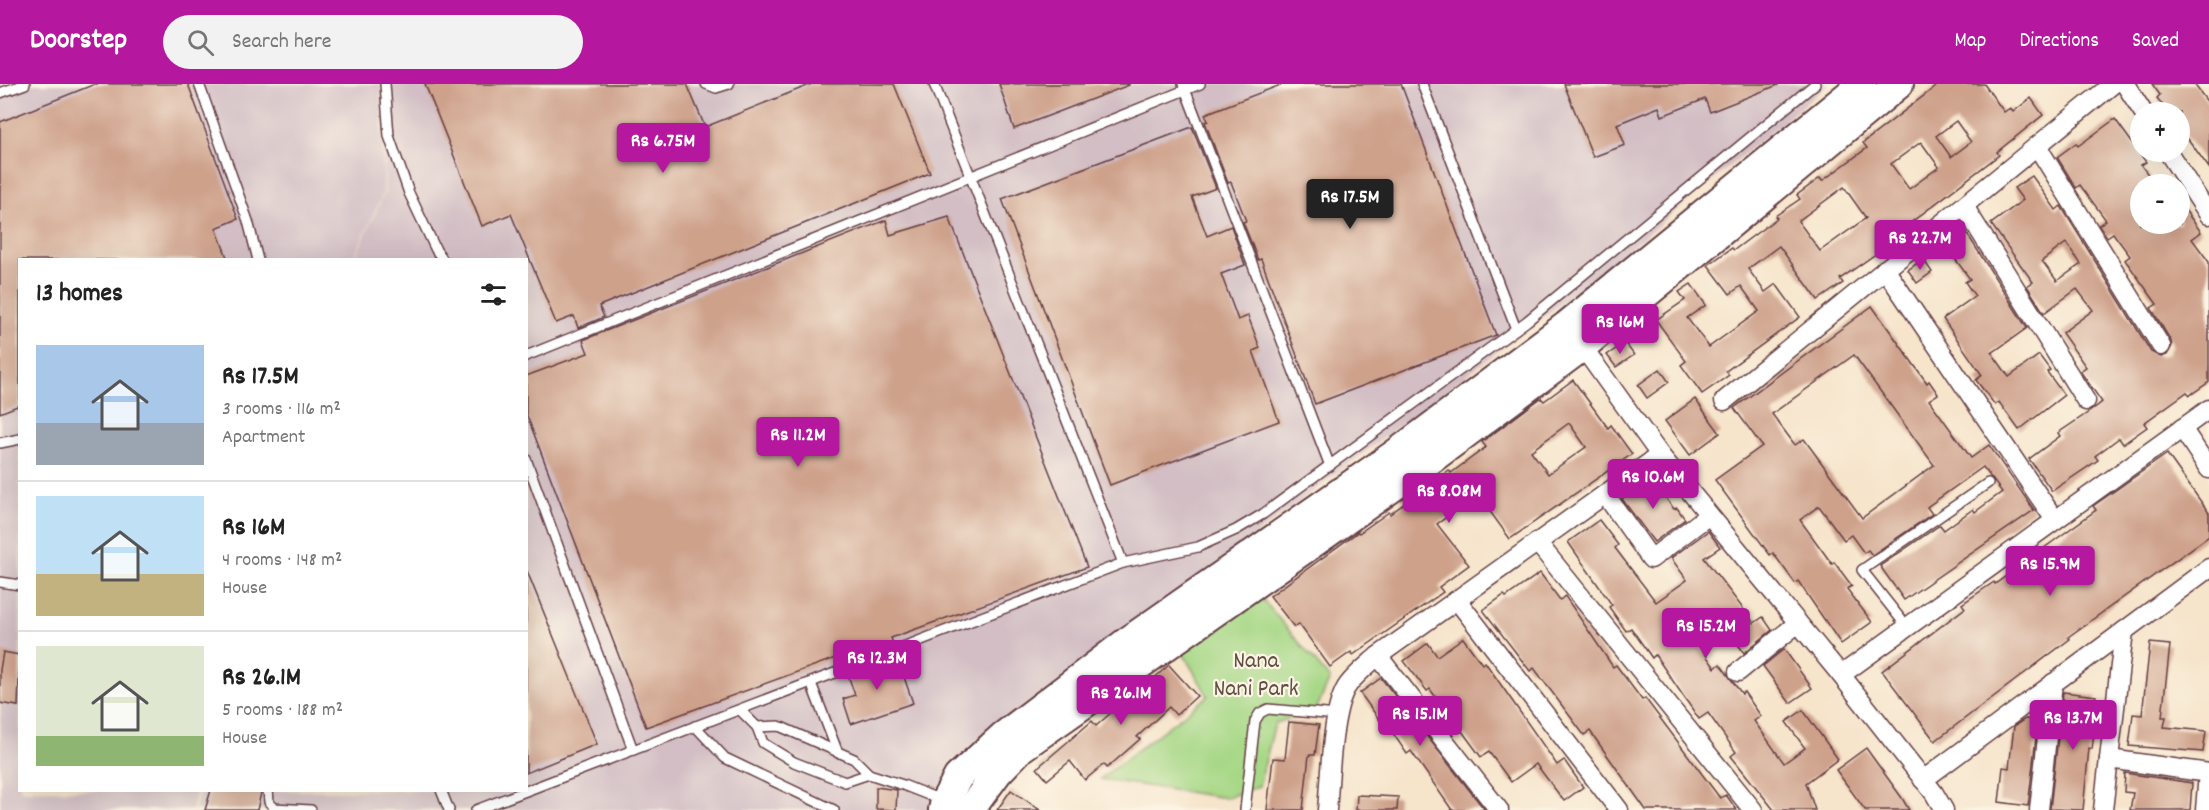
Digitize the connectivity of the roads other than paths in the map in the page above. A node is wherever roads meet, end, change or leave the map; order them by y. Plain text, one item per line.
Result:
1 (25, 84) edge
2 (199, 84) edge
3 (385, 84) edge
4 (706, 84) edge
5 (729, 84) edge
6 (934, 84) edge
7 (1200, 84) edge
8 (1422, 84) edge
9 (1815, 84) edge
10 (1862, 84) edge
11 (1899, 84) edge
12 (2113, 84) edge
13 (2125, 84) edge
14 (1185, 87) edge
15 (2, 90) edge
16 (2137, 102) edge
17 (2037, 146) junction
18 (2175, 162) edge
19 (971, 178) junction
20 (1964, 206) junction
21 (2209, 215) edge
22 (257, 258) edge
23 (442, 258) edge
24 (1886, 269) junction
25 (1516, 329) junction
26 (1574, 336) junction
27 (2161, 346) dead end
28 (528, 355) edge
29 (1724, 401) dead end
30 (2086, 401) dead end
31 (2209, 409) edge
32 (2182, 428) junction
33 (18, 439) edge
34 (0, 443) edge
35 (1660, 455) junction
36 (528, 464) edge
37 (1330, 466) junction
38 (2209, 469) edge
39 (1988, 483) dead end
40 (1605, 494) junction
41 (1709, 515) junction
42 (2055, 520) junction
43 (1537, 542) junction
44 (1124, 563) junction
45 (2209, 568) edge
46 (0, 582) edge
47 (18, 585) edge
48 (1457, 600) junction
49 (1798, 623) junction
50 (1907, 627) junction
51 (2124, 631) junction
52 (1378, 656) junction
53 (1738, 672) dead end
54 (1842, 675) junction
55 (811, 683) junction
56 (2053, 683) junction
57 (740, 710) junction
58 (1338, 715) junction
59 (695, 726) junction
60 (757, 727) junction
61 (633, 750) junction
62 (838, 753) junction
63 (2109, 759) junction
64 (2208, 773) edge
65 (869, 774) junction
66 (1923, 780) junction
67 (528, 790) edge
68 (268, 792) edge
69 (442, 792) edge
70 (523, 792) edge
71 (953, 807) edge
72 (311, 810) edge
73 (449, 810) edge
74 (476, 810) edge
75 (834, 810) edge
76 (1245, 810) edge
77 (1328, 810) edge
78 (1499, 810) edge
79 (1619, 810) edge
80 (1753, 810) edge
81 (1944, 810) edge
82 (2039, 810) edge
83 (2103, 810) edge
84 (2205, 810) edge

1 - 15 lane
2 - 22 lane
3 - 23 lane
4 - 5 lane
6 - 19 lane
7 - 14 lane
8 - 25 lane
9 - 25 lane
10 - 26 main road
11 - 26 main road
12 - 17 street
13 - 16 street
14 - 19 lane
14 - 37 lane
17 - 20 street
17 - 27 street
18 - 21 street
19 - 28 lane
19 - 44 lane
20 - 24 street
20 - 30 street
24 - 29 street
24 - 42 street
25 - 37 lane
26 - 35 street
26 - 71 main road
31 - 32 street
32 - 38 street
32 - 42 street
33 - 34 lane
35 - 40 street
35 - 41 street
36 - 61 lane
37 - 44 lane
39 - 50 lane
40 - 41 street
40 - 43 street
41 - 49 street
42 - 50 street
43 - 48 street
43 - 80 street
44 - 55 lane
45 - 51 street
46 - 47 lane
48 - 52 street
48 - 79 street
49 - 53 street
49 - 54 street
50 - 54 street
51 - 56 street
51 - 63 street
52 - 58 street
52 - 78 street
54 - 66 street
55 - 57 lane
55 - 62 lane
56 - 66 street
56 - 82 street
57 - 59 lane
57 - 60 lane
58 - 76 lane
58 - 77 street
59 - 61 lane
59 - 75 lane
60 - 62 lane
60 - 65 lane
61 - 67 lane
62 - 65 lane
63 - 64 street
63 - 83 street
64 - 84 street
65 - 71 lane
66 - 81 street
68 - 72 lane
69 - 73 lane
70 - 74 lane

